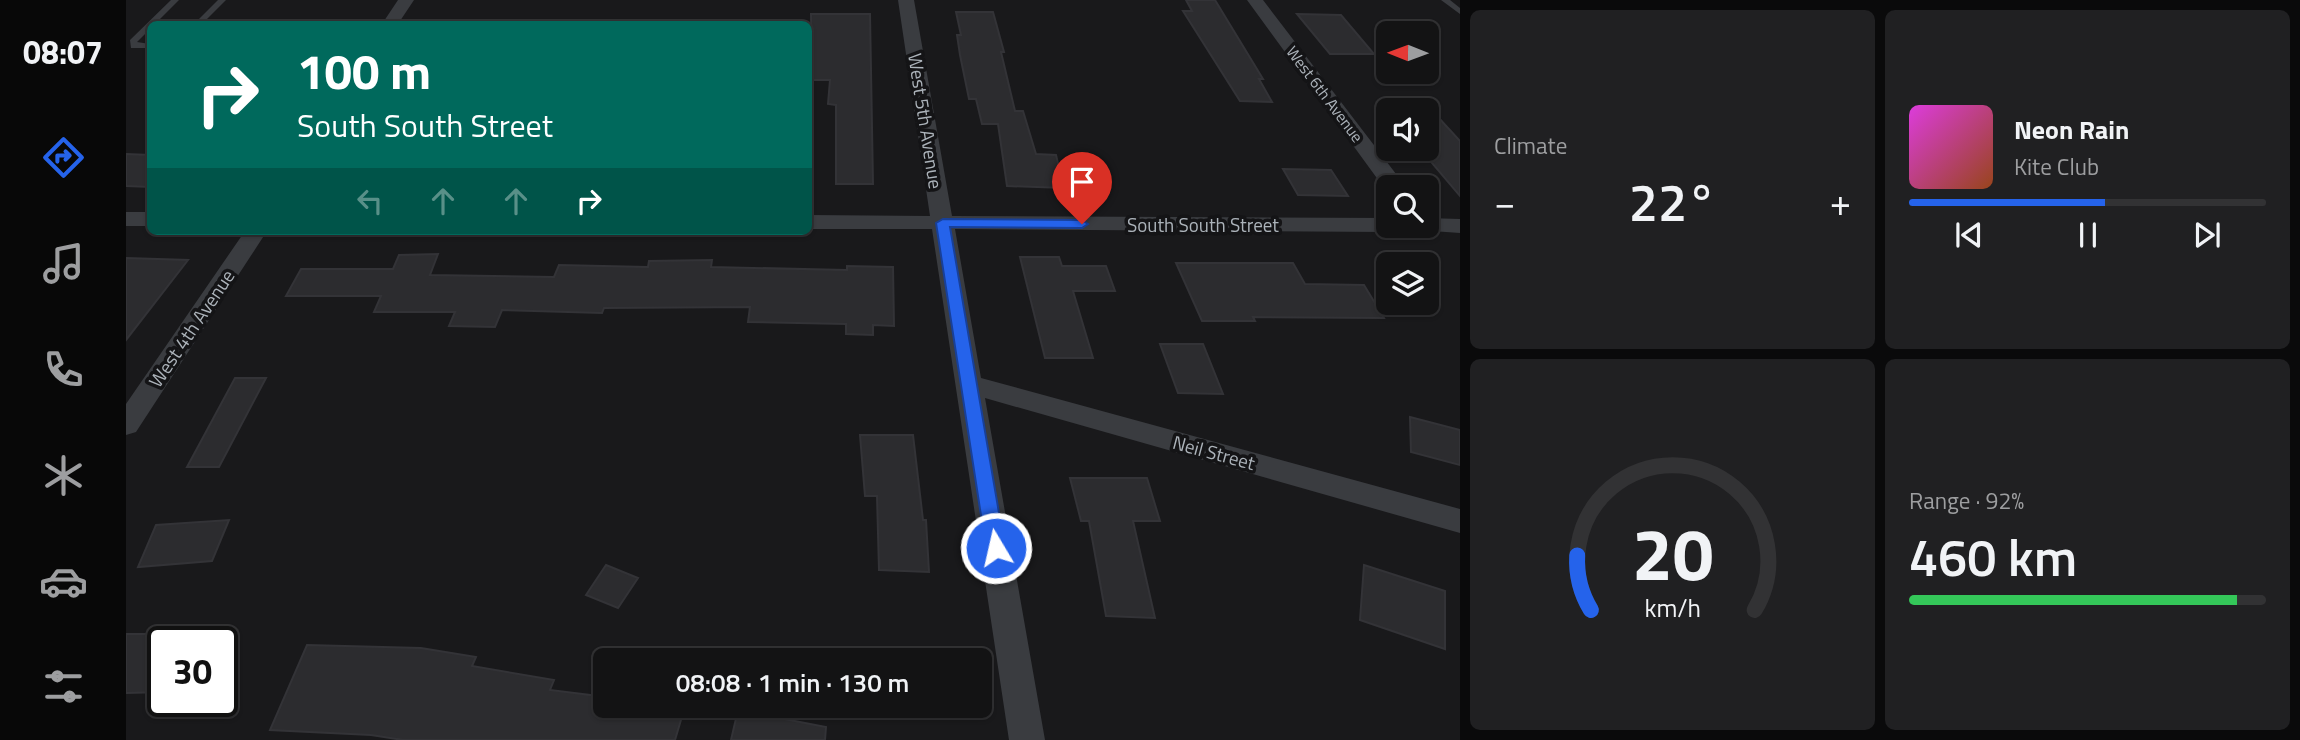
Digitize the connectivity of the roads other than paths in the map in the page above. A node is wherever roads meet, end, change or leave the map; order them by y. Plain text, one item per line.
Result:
1 (175, 0) edge
2 (222, 0) edge
3 (406, 0) edge
4 (906, 0) edge
5 (1255, 0) edge
6 (1445, 0) edge
7 (1460, 12) edge
8 (154, 21) edge
9 (201, 21) edge
10 (392, 21) edge
11 (147, 28) edge
12 (147, 46) edge
13 (1386, 175) edge
14 (126, 219) edge
15 (147, 219) edge
16 (812, 222) edge
17 (943, 223) junction
18 (1376, 225) edge
19 (1439, 225) edge
20 (1460, 226) edge
21 (253, 235) edge
22 (969, 384) junction
23 (126, 425) edge
24 (1460, 521) edge
25 (1027, 740) edge

1 - 8 lane
2 - 9 lane
3 - 10 street
4 - 17 street, West 5th Avenue
5 - 13 street, West 6th Avenue
6 - 7 lane
11 - 12 lane
14 - 15 street
16 - 17 street, South South Street
17 - 18 street, South South Street
17 - 22 street, West 5th Avenue
19 - 20 street
21 - 23 street, West 4th Avenue
22 - 24 street, Neil Street
22 - 25 street, West 5th Avenue

